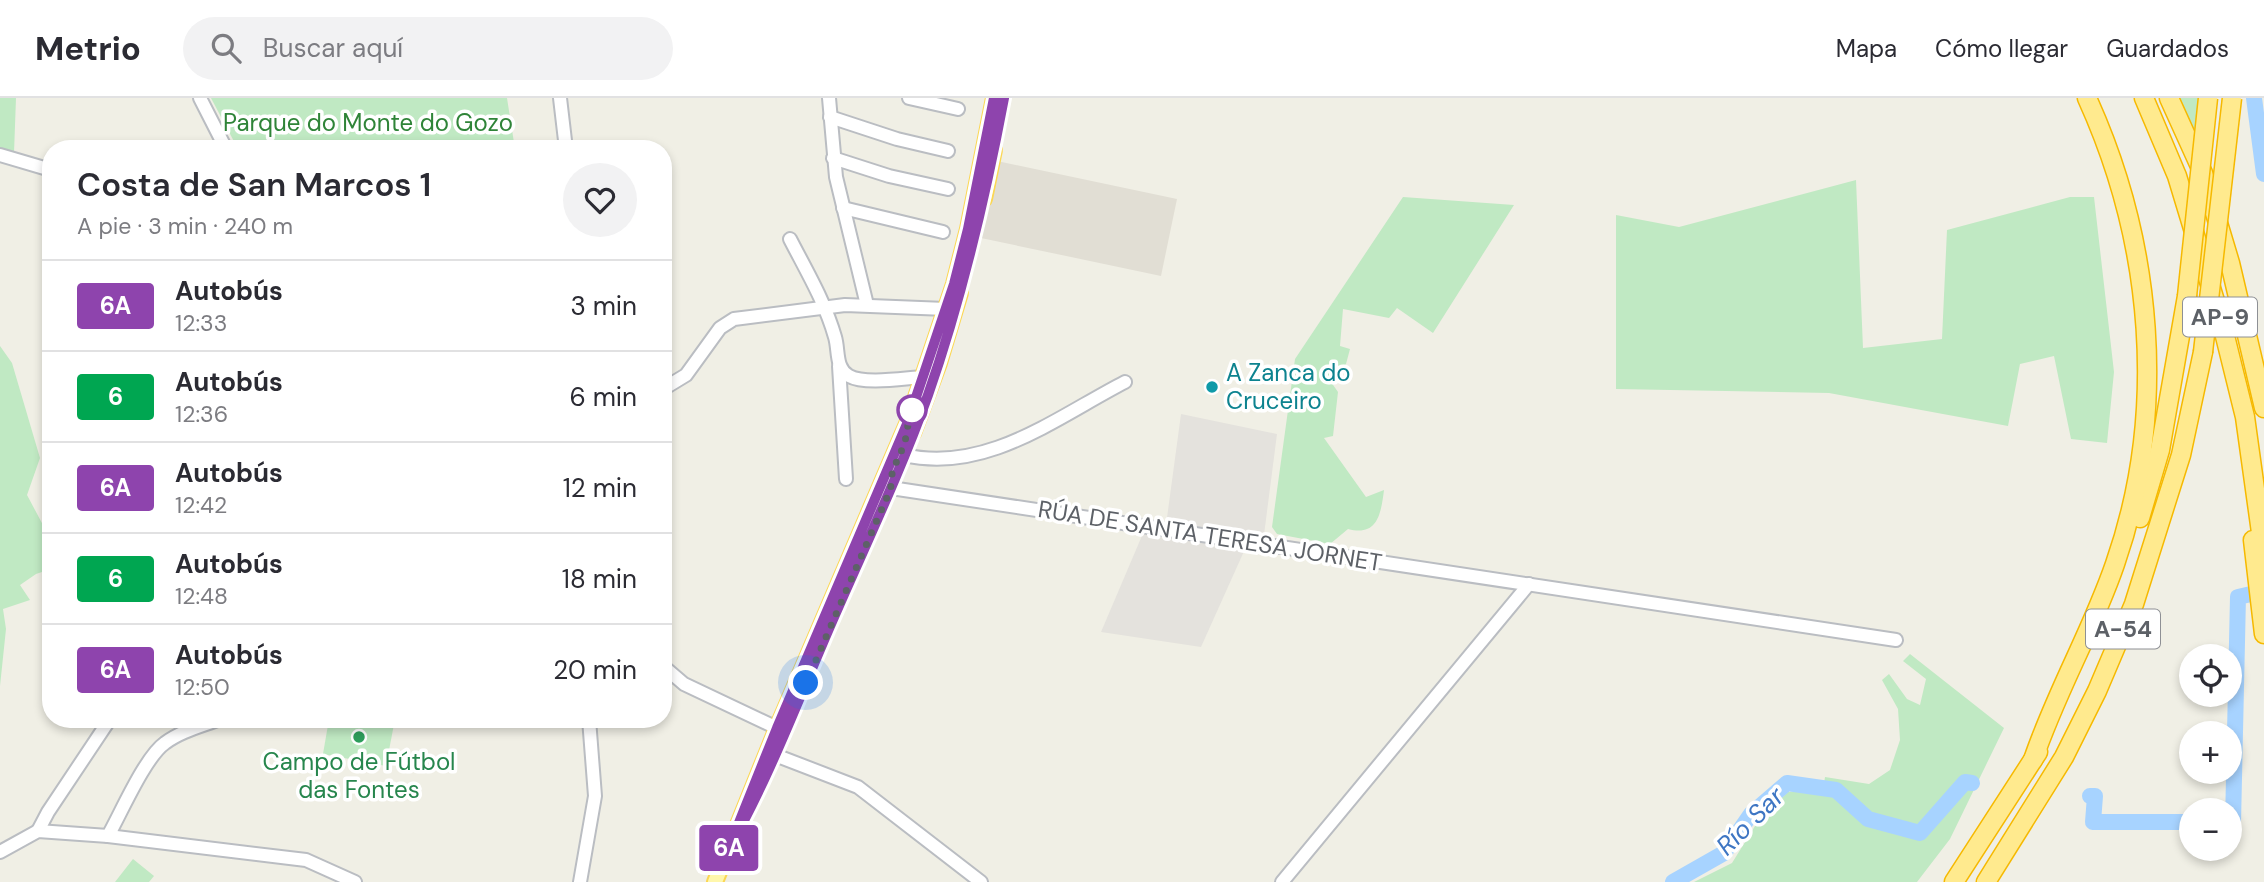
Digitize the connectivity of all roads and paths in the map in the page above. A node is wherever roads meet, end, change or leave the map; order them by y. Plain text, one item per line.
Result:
1 (200, 98) edge
2 (560, 98) edge
3 (830, 98) edge
4 (909, 98) edge
5 (994, 98) edge
6 (1004, 98) edge
7 (2087, 98) edge
8 (2144, 98) edge
9 (2169, 98) edge
10 (2208, 98) edge
11 (2232, 98) edge
12 (958, 109) dead end
13 (830, 117) junction
14 (221, 140) edge
15 (565, 140) edge
16 (948, 150) dead end
17 (0, 155) edge
18 (833, 158) junction
19 (42, 167) edge
20 (948, 189) dead end
21 (843, 208) junction
22 (943, 232) dead end
23 (790, 239) dead end
24 (971, 258) junction
25 (867, 305) junction
26 (827, 308) junction
27 (940, 314) junction
28 (839, 366) junction
29 (931, 374) junction
30 (1125, 382) dead end
31 (672, 383) edge
32 (2264, 408) edge
33 (907, 424) junction
34 (904, 455) junction
35 (2251, 460) junction
36 (846, 479) dead end
37 (891, 488) junction
38 (2264, 554) edge
39 (847, 567) junction
40 (1529, 584) junction
41 (2264, 634) edge
42 (1896, 640) dead end
43 (672, 674) edge
44 (104, 728) edge
45 (196, 728) edge
46 (590, 728) edge
47 (777, 728) junction
48 (775, 755) junction
49 (2033, 760) junction
50 (760, 770) junction
51 (38, 831) junction
52 (108, 836) junction
53 (728, 850) junction
54 (0, 852) edge
55 (355, 882) edge
56 (580, 882) edge
57 (715, 882) edge
58 (981, 882) edge
59 (1282, 882) edge
60 (1954, 882) edge
61 (1986, 882) edge

1 - 14 street
2 - 15 street
3 - 13 street
4 - 12 street
5 - 27 main road
6 - 24 main road
7 - 49 highway
8 - 35 highway, AP-9
9 - 32 highway, AP-9
10 - 49 highway, A-54, bridge
11 - 61 highway, A-54, bridge
13 - 16 street
13 - 18 street
17 - 19 street
18 - 20 street
18 - 21 street
21 - 22 street
21 - 25 street
23 - 26 street
24 - 27 main road
24 - 29 main road
25 - 26 street
25 - 27 street
26 - 28 street
26 - 31 street
27 - 29 main road
28 - 29 street
28 - 36 street
29 - 33 main road
29 - 34 main road
30 - 34 street
33 - 37 main road
33 - 39 main road
34 - 37 main road
35 - 38 highway, AP-9
35 - 41 highway
37 - 39 main road
37 - 40 street, RÚA DE SANTA TERESA JORNET
37 - 48 main road
39 - 47 main road
40 - 42 street, RÚA DE SANTA TERESA JORNET
40 - 59 street
43 - 47 street
44 - 51 street
45 - 52 street
46 - 56 street
47 - 48 main road
47 - 50 main road
48 - 50 main road
48 - 53 main road
48 - 58 street
49 - 60 highway, A-54
50 - 53 main road
51 - 52 street
51 - 54 street
52 - 55 street
53 - 57 main road

